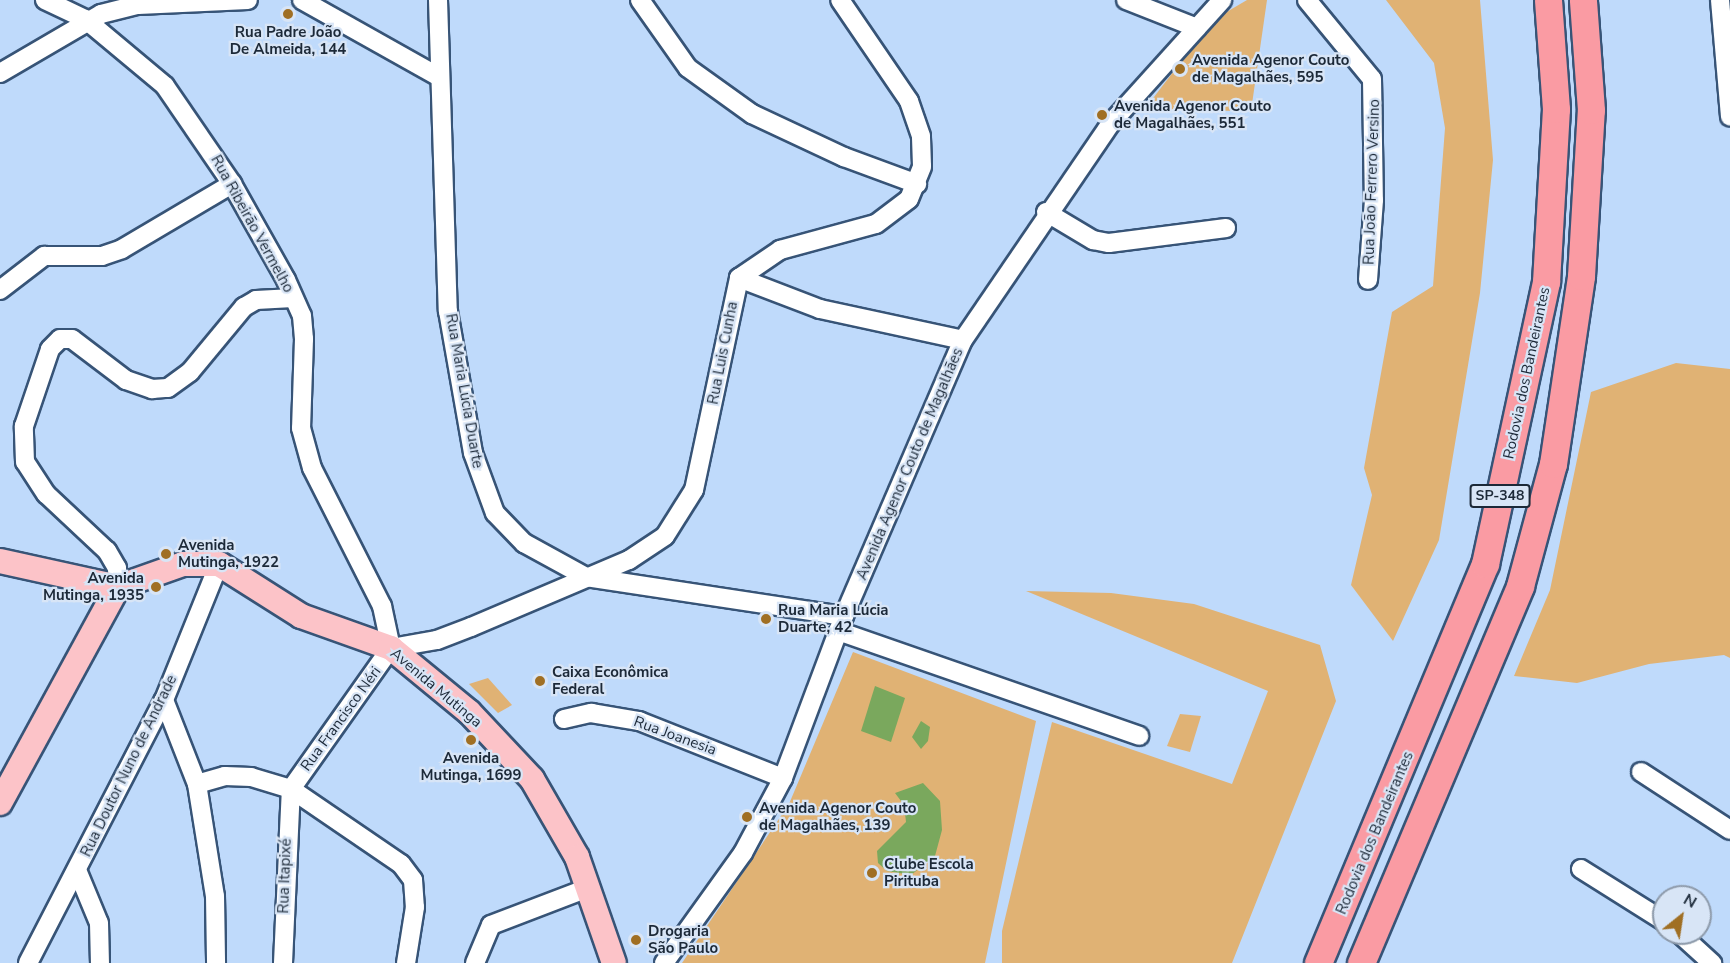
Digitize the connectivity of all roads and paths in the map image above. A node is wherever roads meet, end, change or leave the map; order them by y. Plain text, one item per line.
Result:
1 (45, 0) edge
2 (248, 0) edge
3 (302, 0) edge
4 (438, 0) edge
5 (640, 0) edge
6 (840, 0) edge
7 (1126, 0) edge
8 (1307, 0) edge
9 (1548, 0) edge
10 (1583, 0) edge
11 (1720, 0) edge
12 (224, 1) edge
13 (1223, 1) edge
14 (80, 10) edge
15 (1726, 19) edge
16 (1197, 28) junction
17 (0, 73) edge
18 (439, 77) junction
19 (1730, 117) edge
20 (232, 184) junction
21 (917, 184) junction
22 (1046, 213) junction
23 (1226, 228) dead end
24 (739, 278) junction
25 (1368, 280) dead end
26 (0, 290) edge
27 (293, 298) junction
28 (963, 340) junction
29 (0, 561) edge
30 (219, 564) junction
31 (586, 577) junction
32 (118, 587) junction
33 (841, 624) junction
34 (391, 648) junction
35 (164, 700) junction
36 (564, 718) dead end
37 (1139, 736) dead end
38 (1641, 772) dead end
39 (783, 778) junction
40 (197, 784) junction
41 (291, 789) junction
42 (0, 803) edge
43 (1730, 830) edge
44 (1581, 869) dead end
45 (77, 870) junction
46 (588, 888) junction
47 (1652, 913) edge
48 (1692, 945) edge
49 (28, 963) edge
50 (100, 963) edge
51 (216, 963) edge
52 (283, 963) edge
53 (406, 963) edge
54 (475, 963) edge
55 (614, 963) edge
56 (664, 963) edge
57 (1318, 963) edge
58 (1361, 963) edge
59 (1712, 963) edge

1 - 14 street, Rua Ribeirão Vermelho
2 - 12 street
3 - 18 street
4 - 18 street, Rua Maria Lúcia Duarte
5 - 21 street
6 - 21 street
7 - 16 street
8 - 25 street, Rua João Ferrero Versino
9 - 57 highway, Rodovia dos Bandeirantes / SP-348
10 - 58 highway, SP-348
11 - 15 street
12 - 14 street
13 - 16 street, Avenida Agenor Couto de Magalhães
14 - 17 street
14 - 20 street, Rua Ribeirão Vermelho
15 - 19 street
16 - 22 street, Avenida Agenor Couto de Magalhães
18 - 31 street, Rua Maria Lúcia Duarte
20 - 26 street
20 - 27 street, Rua Ribeirão Vermelho
21 - 24 street
22 - 23 street
22 - 28 street, Avenida Agenor Couto de Magalhães
24 - 28 street
24 - 31 street, Rua Luis Cunha
27 - 32 street
27 - 34 street, Rua Ribeirão Vermelho
28 - 33 street, Avenida Agenor Couto de Magalhães
29 - 32 main road
30 - 32 main road
30 - 34 main road, Avenida Mutinga
30 - 35 street, Rua Doutor Nuno de Andrade
31 - 33 street, Rua Maria Lúcia Duarte
31 - 34 street, Rua Luis Cunha
32 - 42 main road
33 - 37 street, Rua Maria Lúcia Duarte
33 - 39 street, Avenida Agenor Couto de Magalhães
34 - 41 street, Rua Francisco Néri
34 - 46 main road, Avenida Mutinga
35 - 40 street
35 - 45 street, Rua Doutor Nuno de Andrade
36 - 39 street, Rua Joanesia
38 - 43 street
39 - 56 street, Avenida Agenor Couto de Magalhães
40 - 41 street
40 - 51 street
41 - 52 street, Rua Itapixé
41 - 53 street
44 - 47 street
45 - 49 street, Rua Doutor Nuno de Andrade
45 - 50 street
46 - 54 street
46 - 55 main road, Avenida Mutinga
48 - 59 street

